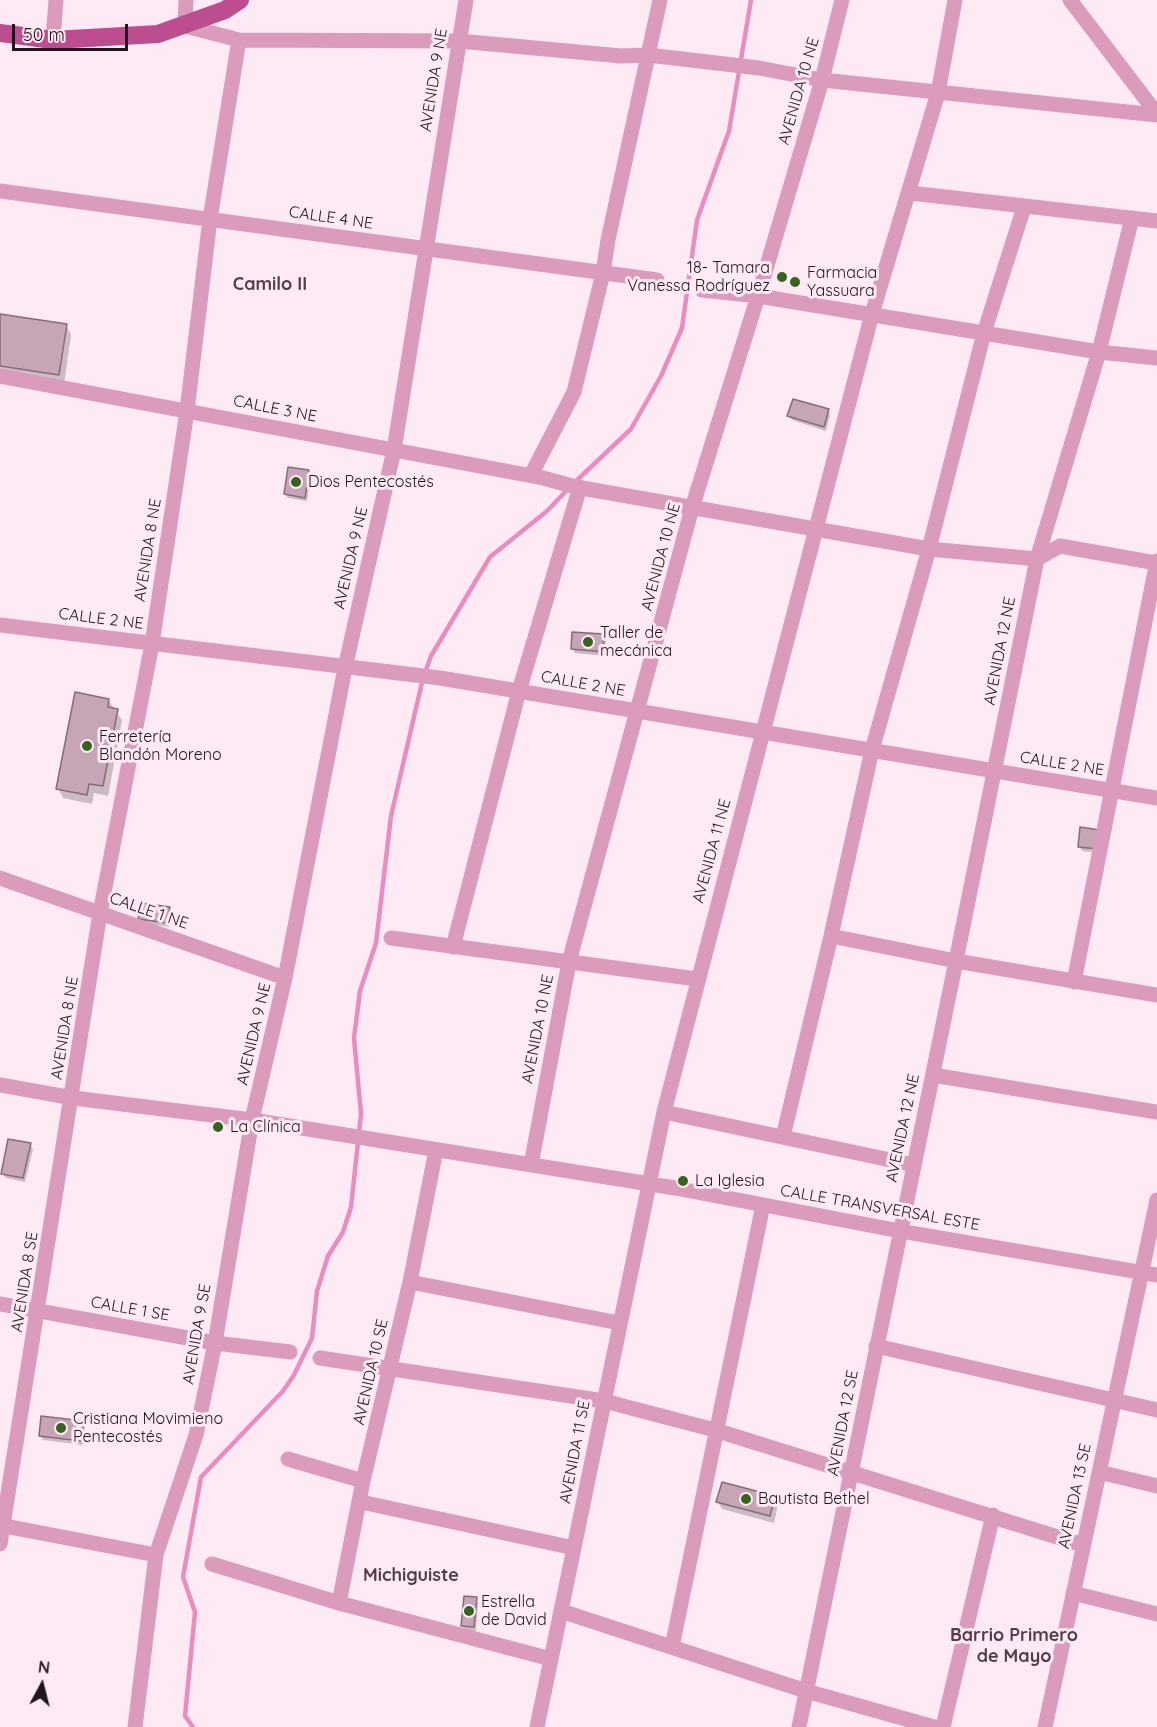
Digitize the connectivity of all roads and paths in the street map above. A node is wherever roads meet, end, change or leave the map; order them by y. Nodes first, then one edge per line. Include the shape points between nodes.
1 (56, 0) edge
2 (186, 0) edge
3 (240, 0) edge
4 (466, 0) edge
5 (660, 0) edge
6 (842, 0) edge
7 (955, 0) edge
8 (1070, 0) edge
9 (185, 26) junction
10 (0, 33) edge
11 (53, 40) junction
12 (239, 40) junction
13 (459, 41) junction
14 (648, 55) junction
15 (822, 80) junction
16 (938, 93) junction
17 (1157, 115) edge
18 (0, 191) edge
19 (910, 193) junction
20 (1024, 207) junction
21 (1132, 218) junction
22 (210, 219) junction
23 (1157, 221) edge
24 (424, 248) junction
25 (603, 273) junction
26 (657, 280) dead end
27 (702, 290) dead end
28 (758, 296) junction
29 (872, 314) junction
30 (984, 333) junction
31 (1099, 352) junction
32 (1157, 358) edge
33 (0, 376) edge
34 (187, 411) junction
35 (394, 450) junction
36 (537, 477) junction
37 (578, 487) junction
38 (692, 508) junction
39 (816, 530) junction
40 (929, 549) junction
41 (1037, 559) junction
42 (1157, 562) edge
43 (0, 624) edge
44 (152, 644) junction
45 (345, 668) junction
46 (519, 692) junction
47 (639, 712) junction
48 (762, 732) junction
49 (872, 750) junction
50 (994, 771) junction
51 (1110, 790) junction
52 (1157, 798) edge
53 (0, 878) edge
54 (100, 913) junction
55 (831, 936) junction
56 (391, 938) dead end
57 (453, 947) junction
58 (569, 962) junction
59 (956, 962) junction
60 (285, 978) junction
61 (697, 980) junction
62 (1074, 982) junction
63 (1157, 995) edge
64 (933, 1075) junction
65 (0, 1085) edge
66 (73, 1098) junction
67 (664, 1112) junction
68 (1157, 1112) edge
69 (252, 1120) junction
70 (783, 1137) junction
71 (435, 1150) junction
72 (531, 1165) junction
73 (914, 1165) junction
74 (648, 1184) junction
75 (1157, 1200) edge
76 (763, 1205) junction
77 (900, 1232) junction
78 (1149, 1274) edge
79 (410, 1282) junction
80 (0, 1304) edge
81 (38, 1311) junction
82 (620, 1323) junction
83 (215, 1343) junction
84 (876, 1346) junction
85 (290, 1352) dead end
86 (320, 1358) dead end
87 (390, 1370) junction
88 (604, 1401) junction
89 (1114, 1402) junction
90 (1157, 1410) edge
91 (715, 1430) junction
92 (288, 1459) dead end
93 (851, 1472) junction
94 (1099, 1472) junction
95 (363, 1481) junction
96 (1157, 1485) edge
97 (361, 1502) junction
98 (993, 1515) junction
99 (1, 1525) edge
100 (0, 1544) edge
101 (1083, 1545) junction
102 (574, 1548) junction
103 (156, 1555) junction
104 (212, 1564) dead end
105 (1073, 1593) junction
106 (339, 1603) junction
107 (561, 1611) junction
108 (1157, 1614) edge
109 (672, 1647) junction
110 (551, 1659) junction
111 (806, 1691) junction
112 (135, 1727) edge
113 (537, 1727) edge
114 (799, 1727) edge
115 (934, 1727) edge
116 (943, 1727) edge
117 (1045, 1727) edge

1 - 11 street
2 - 9 street
3 - 9 main road
4 - 13 street, AVENIDA 9 NE
5 - 14 street
6 - 15 street, AVENIDA 10 NE
7 - 16 street
8 - 17 street
9 - 11 main road via 158,34
9 - 12 street
10 - 11 main road
12 - 13 street
12 - 22 street, AVENIDA 8 NE
13 - 14 street
13 - 24 street, AVENIDA 9 NE
14 - 15 street
14 - 25 street
15 - 16 street
15 - 28 street, AVENIDA 10 NE
16 - 17 street
16 - 19 street
18 - 22 street, CALLE 4 NE
19 - 20 street
19 - 29 street
20 - 21 street
20 - 30 street
21 - 23 street
21 - 31 street, AVENIDA 12 NE
22 - 24 street, CALLE 4 NE
22 - 34 street, AVENIDA 8 NE
24 - 25 street, CALLE 4 NE
24 - 35 street, AVENIDA 9 NE
25 - 26 street, CALLE 4 NE
25 - 36 street via 574,392
27 - 28 street
28 - 29 street
28 - 38 street, AVENIDA 10 NE
29 - 30 street
29 - 39 street
30 - 31 street
30 - 40 street
31 - 32 street
31 - 41 street, AVENIDA 12 NE
33 - 34 street, CALLE 3 NE
34 - 35 street, CALLE 3 NE
34 - 44 street, AVENIDA 8 NE
35 - 36 street, CALLE 3 NE
35 - 45 street, AVENIDA 9 NE
36 - 37 street, CALLE 3 NE
37 - 38 street, CALLE 3 NE
37 - 46 street
38 - 39 street, CALLE 3 NE
38 - 47 street, AVENIDA 10 NE
39 - 40 street, CALLE 3 NE
39 - 48 street, AVENIDA 11 NE
40 - 41 street, CALLE 3 NE
40 - 49 street
41 - 42 street via 1060,546
41 - 50 street, AVENIDA 12 NE
42 - 51 street
43 - 44 street, CALLE 2 NE
44 - 45 street, CALLE 2 NE
44 - 54 street, AVENIDA 8 NE
45 - 46 street, CALLE 2 NE via 440,678
45 - 60 street, AVENIDA 9 NE
46 - 47 street, CALLE 2 NE
46 - 57 street
47 - 48 street, CALLE 2 NE
47 - 58 street, AVENIDA 10 NE
48 - 49 street, CALLE 2 NE
48 - 61 street, AVENIDA 11 NE
49 - 50 street, CALLE 2 NE
49 - 55 street
50 - 51 street, CALLE 2 NE
50 - 59 street, AVENIDA 12 NE
51 - 52 street, CALLE 2 NE
51 - 62 street
53 - 54 street, CALLE 1 NE
54 - 60 street, CALLE 1 NE
54 - 66 street, AVENIDA 8 NE
55 - 59 street
55 - 70 street
56 - 57 street
57 - 58 street
58 - 61 street
58 - 72 street, AVENIDA 10 NE
59 - 62 street
59 - 64 street, AVENIDA 12 NE
60 - 69 street, AVENIDA 9 NE
61 - 67 street, AVENIDA 11 NE
62 - 63 street
64 - 68 street
64 - 73 street, AVENIDA 12 NE
65 - 66 street
66 - 69 street
66 - 81 street, AVENIDA 8 SE
67 - 70 street
67 - 74 street, AVENIDA 11 NE
69 - 71 street, CALLE TRANSVERSAL ESTE
69 - 83 street, AVENIDA 9 SE
70 - 73 street
71 - 72 street, CALLE TRANSVERSAL ESTE
71 - 79 street, AVENIDA 10 SE
72 - 74 street, CALLE TRANSVERSAL ESTE
73 - 77 street, AVENIDA 12 NE
74 - 76 street, CALLE TRANSVERSAL ESTE
74 - 82 street, AVENIDA 11 SE
75 - 78 street, AVENIDA 13 SE
76 - 77 street, CALLE TRANSVERSAL ESTE
76 - 91 street
77 - 78 street, CALLE TRANSVERSAL ESTE
77 - 84 street, AVENIDA 12 SE
78 - 89 street, AVENIDA 13 SE
79 - 82 street
79 - 87 street, AVENIDA 10 SE
80 - 81 street, CALLE 1 SE
81 - 83 street, CALLE 1 SE
81 - 99 street, AVENIDA 8 SE
82 - 88 street, AVENIDA 11 SE
83 - 85 street, CALLE 1 SE
83 - 103 street, AVENIDA 9 SE via 196,1435
84 - 89 street
84 - 93 street, AVENIDA 12 SE
86 - 87 street
87 - 88 street
87 - 95 street, AVENIDA 10 SE
88 - 91 street
88 - 102 street, AVENIDA 11 SE
89 - 90 street
89 - 94 street, AVENIDA 13 SE
91 - 93 street
91 - 109 street
92 - 95 street
93 - 98 street
93 - 111 street, AVENIDA 12 SE
94 - 96 street
94 - 101 street, AVENIDA 13 SE
95 - 97 street, AVENIDA 10 SE
97 - 102 street
97 - 106 street, AVENIDA 10 SE
98 - 101 street
98 - 116 street
99 - 100 street, AVENIDA 8 SE
99 - 103 street
101 - 105 street, AVENIDA 13 SE
102 - 107 street, AVENIDA 11 SE
103 - 112 street, AVENIDA 9 SE
104 - 106 street
105 - 108 street
105 - 117 street, AVENIDA 13 SE
106 - 110 street
107 - 109 street
107 - 110 street, AVENIDA 11 SE
109 - 111 street
110 - 113 street, AVENIDA 11 SE
111 - 114 street, AVENIDA 12 SE
111 - 115 street

